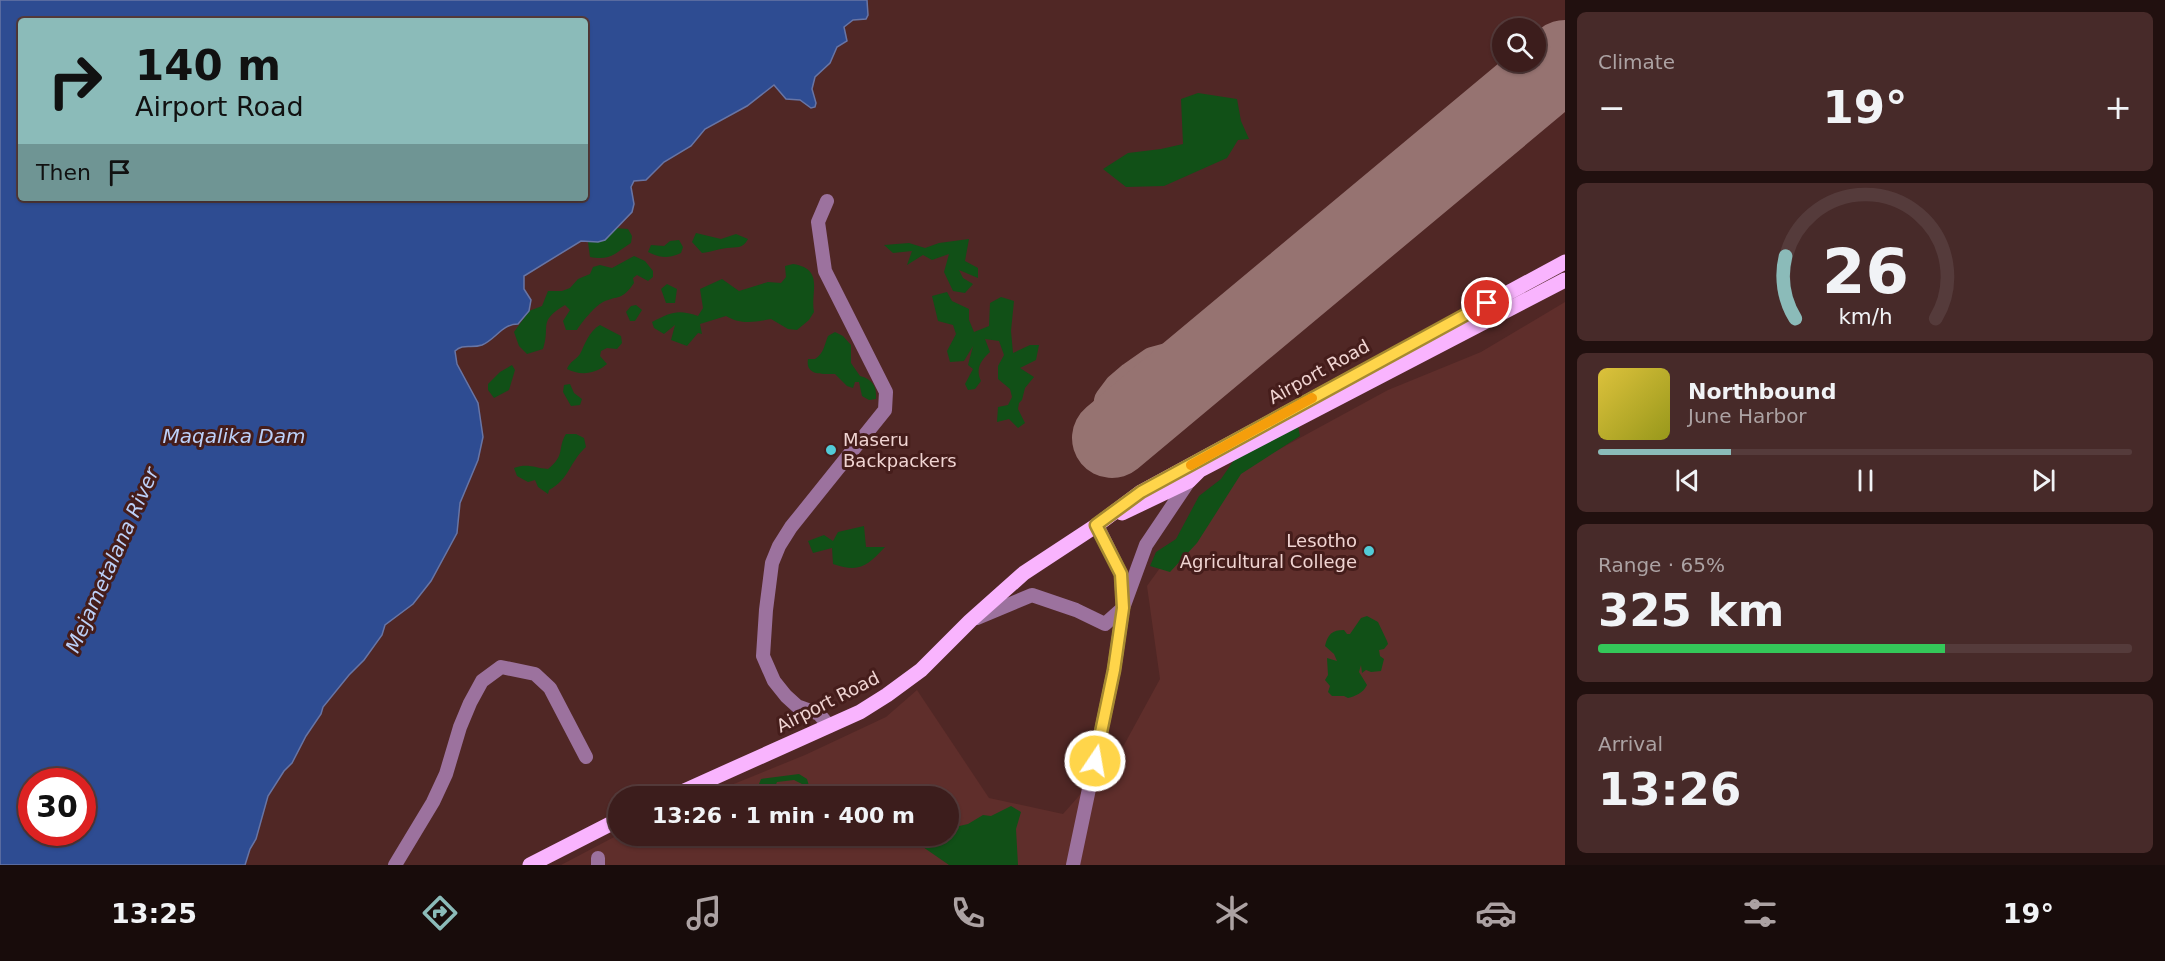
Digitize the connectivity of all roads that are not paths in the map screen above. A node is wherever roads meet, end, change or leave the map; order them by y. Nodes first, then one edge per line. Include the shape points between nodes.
1 (827, 201) dead end
2 (1565, 262) edge
3 (1565, 280) edge
4 (1189, 481) junction
5 (1096, 525) junction
6 (1123, 608) junction
7 (970, 621) junction
8 (829, 726) junction
9 (586, 757) dead end
10 (695, 786) edge
11 (608, 825) edge
12 (396, 865) edge
13 (531, 865) edge
14 (1074, 865) edge

1 - 8 street via 818,222 825,271 886,392 885,410 779,546 772,563 763,656 786,696 797,706 819,714
2 - 5 main road, Airport Road via 1141,492
3 - 4 main road, Airport Road via 1200,470
4 - 5 main road, Airport Road
4 - 6 street via 1146,545
5 - 6 street via 1121,574
5 - 7 main road, Airport Road via 1024,573
6 - 7 street via 1105,624 1076,609 1032,595
6 - 14 street
7 - 8 main road, Airport Road via 921,670 860,712
8 - 10 main road, Airport Road
9 - 12 street via 550,688 535,674 501,667 482,681 470,703 446,774
11 - 13 main road

